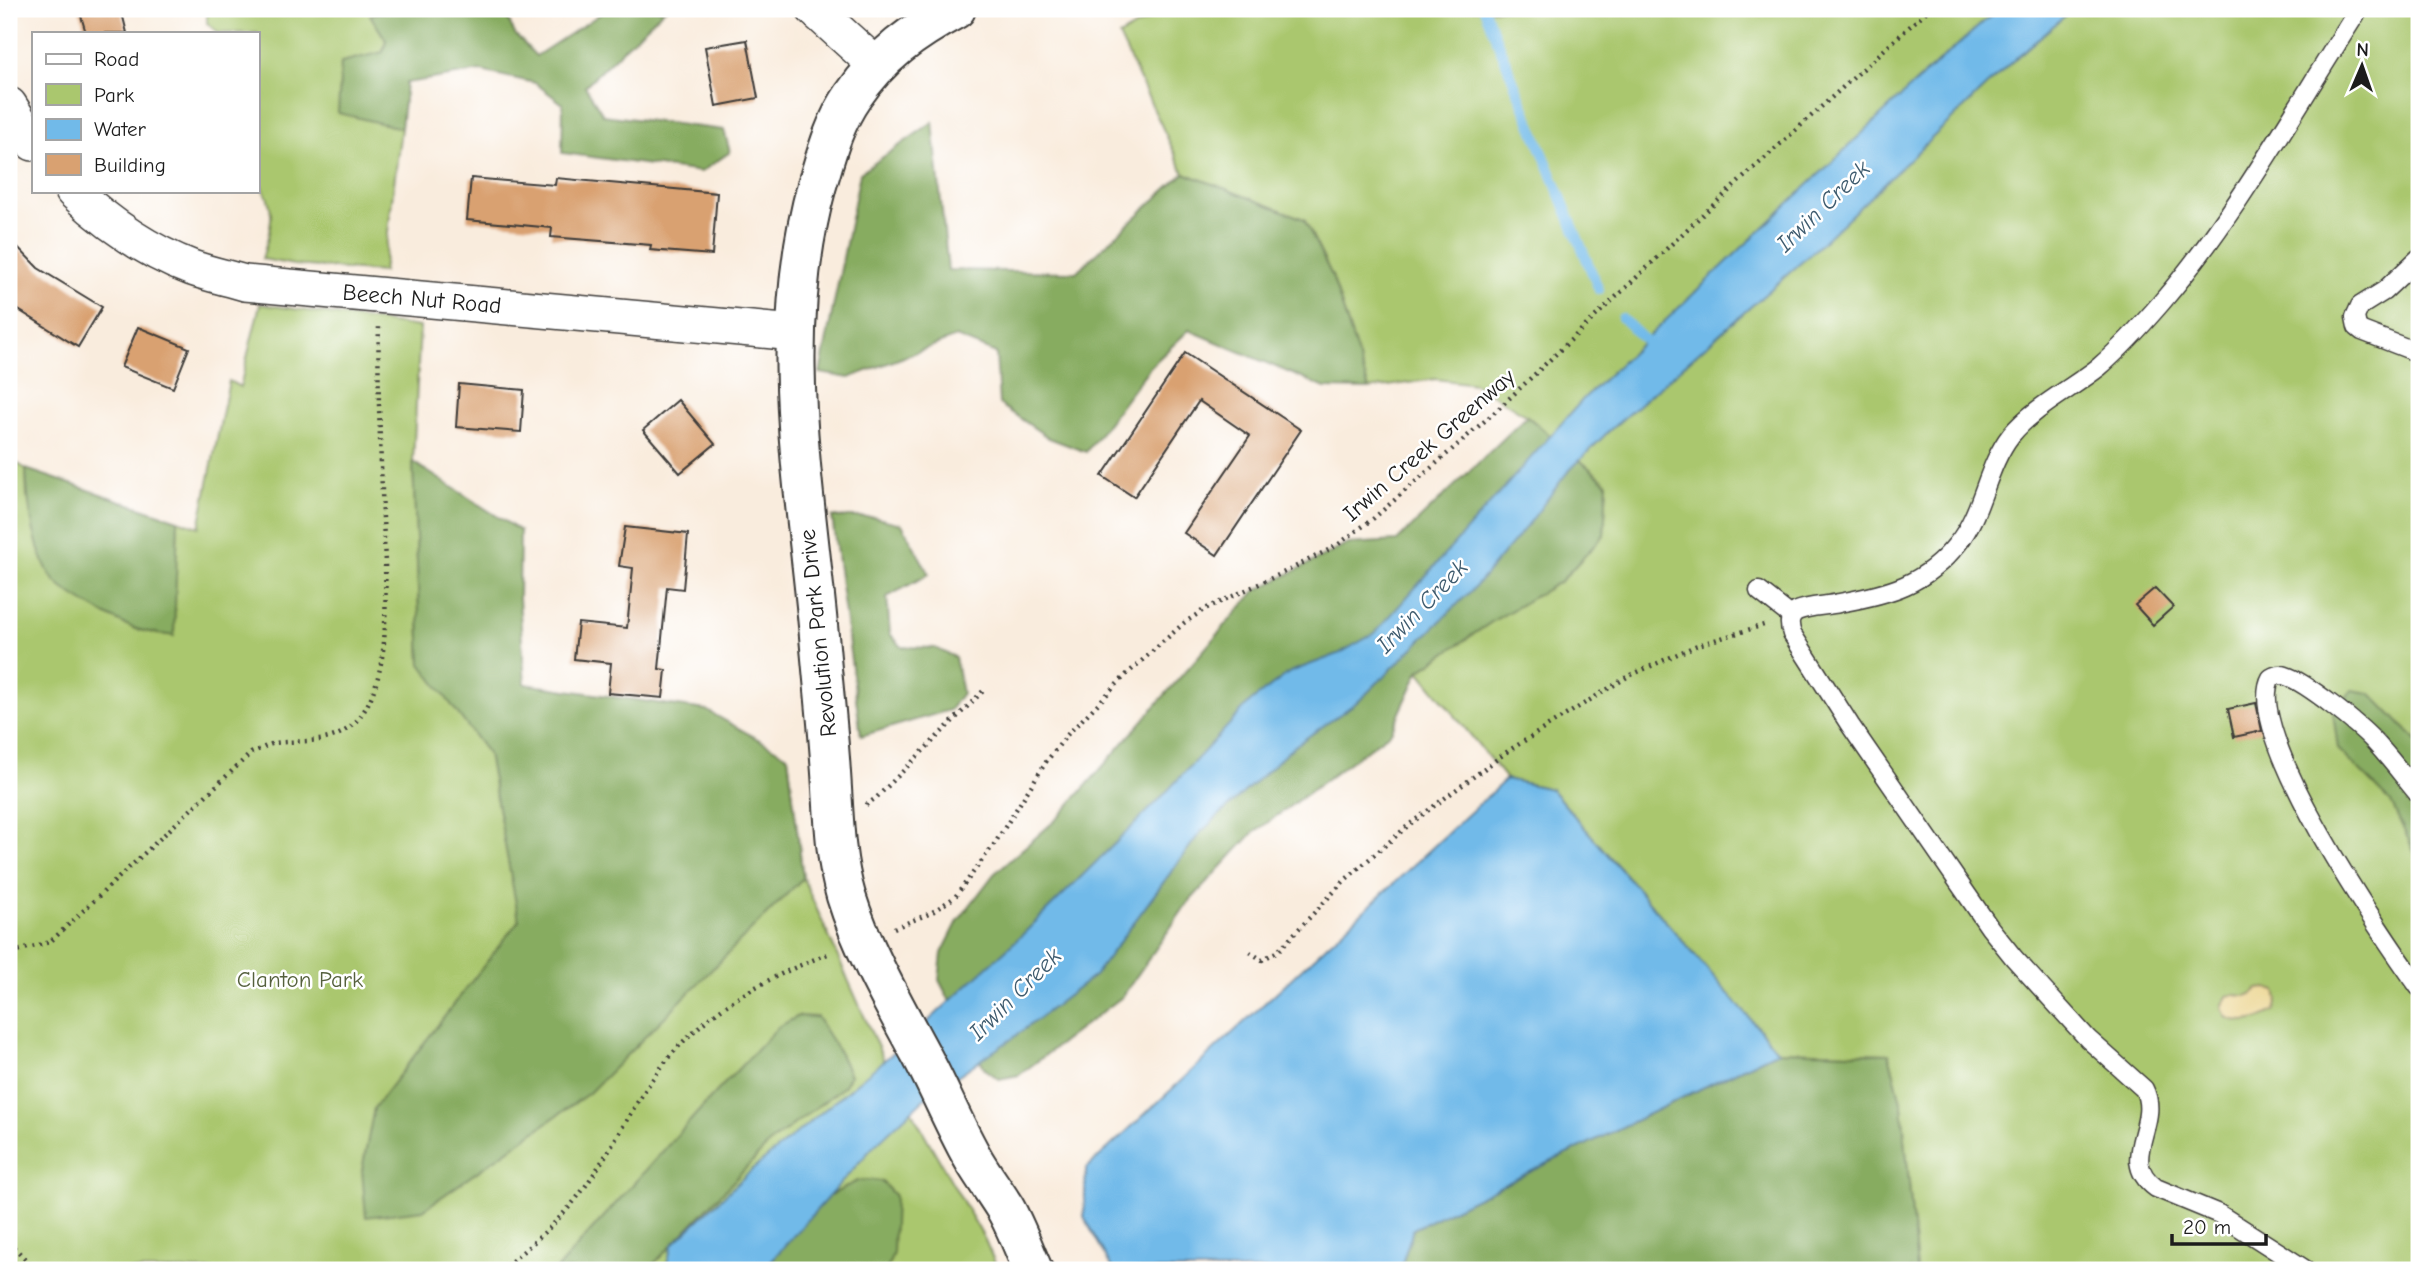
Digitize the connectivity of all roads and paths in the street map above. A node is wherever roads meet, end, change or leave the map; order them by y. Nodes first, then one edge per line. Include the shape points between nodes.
1 (814, 9) edge
2 (956, 9) edge
3 (1929, 9) edge
4 (2359, 9) edge
5 (877, 66) junction
6 (9, 104) edge
7 (32, 141) edge
8 (75, 192) edge
9 (2419, 258) edge
10 (379, 315) dead end
11 (795, 333) junction
12 (2419, 354) edge
13 (1759, 592) dead end
14 (1791, 616) junction
15 (983, 691) dead end
16 (2419, 795) edge
17 (863, 807) dead end
18 (890, 929) dead end
19 (837, 950) dead end
20 (1250, 952) dead end
21 (9, 960) edge
22 (2419, 987) edge
23 (9, 1242) edge
24 (36, 1270) edge
25 (501, 1270) edge
26 (1033, 1270) edge
27 (2306, 1270) edge

1 - 5 street
2 - 5 street, Revolution Park Drive via 919,29
3 - 18 path, Irwin Creek Greenway via 1383,511 1336,545 1184,622 1067,736 955,897
4 - 14 lane via 2228,215 2161,303 2099,366 2019,425 2002,451 1964,536 1940,564 1900,589 1799,610
5 - 11 street, Revolution Park Drive via 852,97 827,149 808,223
6 - 7 street
8 - 11 street, Beech Nut Road via 143,246 193,268 245,283
9 - 12 lane via 2384,291 2360,306 2355,317 2361,331
10 - 21 path via 384,612 377,678 368,704 344,732 327,739 273,744 251,753 50,942 18,951
11 - 26 street, Revolution Park Drive via 798,446 835,845 846,896 897,1010 974,1160 1007,1211
13 - 14 lane
14 - 20 path via 1695,646 1627,677 1508,751 1410,824 1345,880 1268,958 1262,960
14 - 27 lane via 1792,634 1990,929 2088,1040 2144,1089 2149,1112 2139,1158 2147,1182 2219,1214
15 - 17 path
16 - 22 lane via 2356,725 2290,677 2271,678 2267,702 2282,758 2344,877
19 - 25 path via 764,982 688,1037 653,1076 579,1195
23 - 24 path

